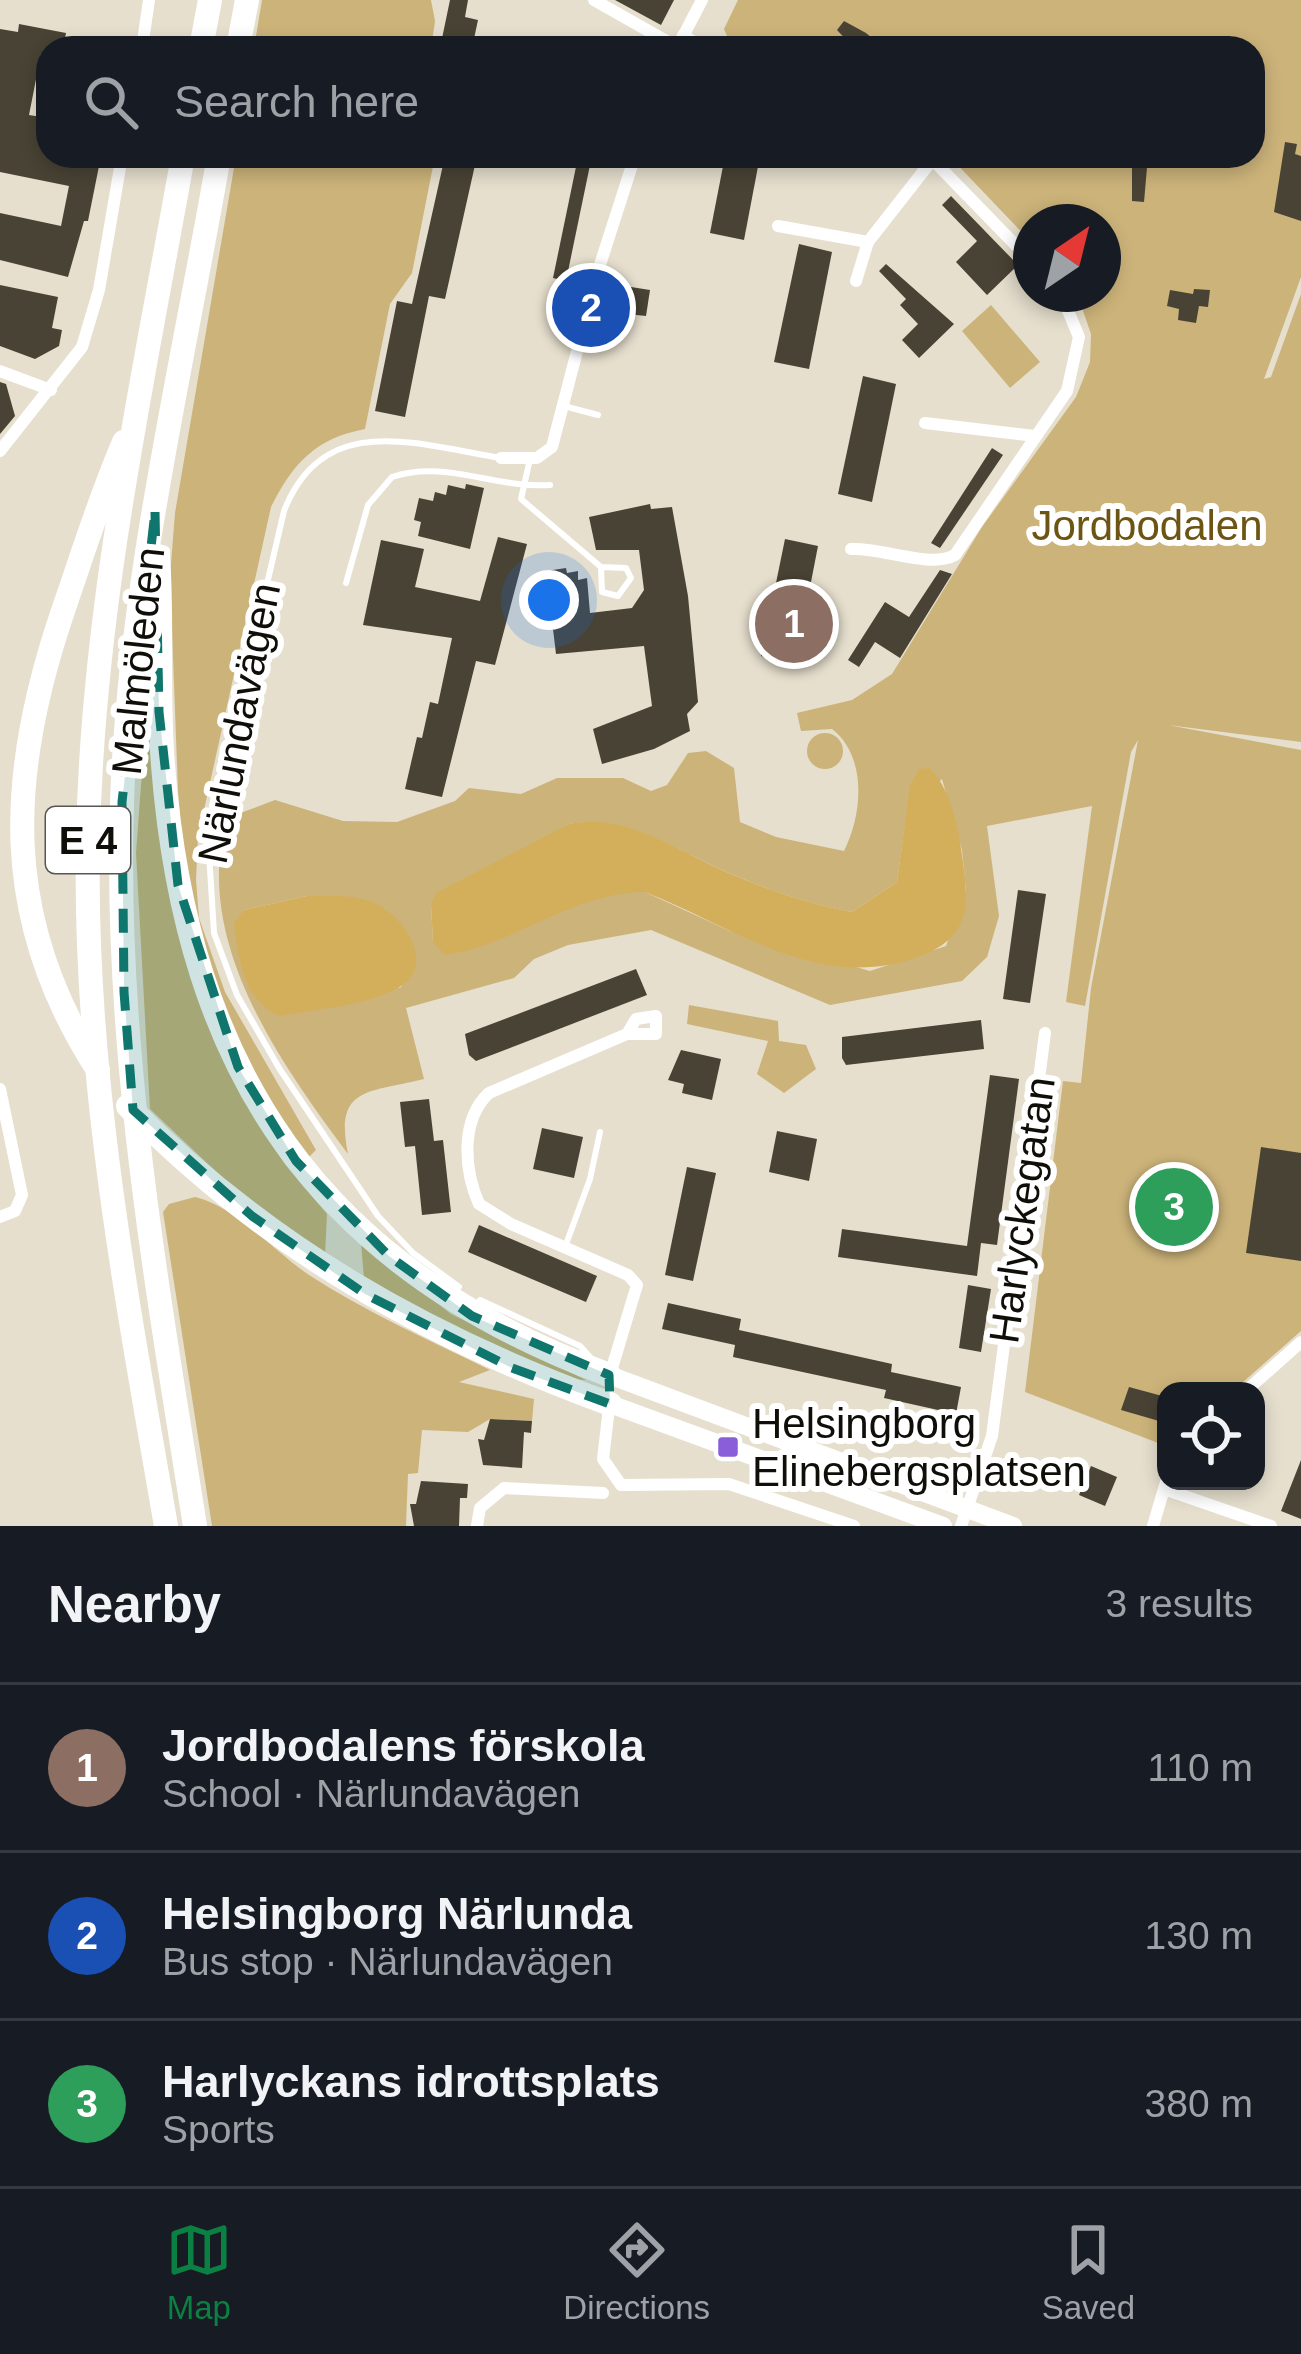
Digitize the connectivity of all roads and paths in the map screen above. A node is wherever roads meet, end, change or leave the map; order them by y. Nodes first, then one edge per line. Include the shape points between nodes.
1 (148, 0) edge
2 (210, 0) edge
3 (247, 0) edge
4 (594, 0) edge
5 (702, 0) edge
6 (144, 36) edge
7 (203, 36) edge
8 (240, 36) edge
9 (665, 36) edge
10 (683, 36) edge
11 (120, 168) edge
12 (180, 168) edge
13 (218, 168) edge
14 (631, 168) edge
15 (924, 168) edge
16 (941, 168) edge
17 (778, 226) dead end
18 (868, 242) junction
19 (1013, 242) edge
20 (856, 281) dead end
21 (1071, 312) edge
22 (0, 371) edge
23 (51, 390) junction
24 (139, 406) junction
25 (564, 406) junction
26 (598, 415) dead end
27 (925, 423) dead end
28 (1035, 436) junction
29 (0, 451) edge
30 (501, 458) joint
31 (530, 460) junction
32 (550, 485) dead end
33 (524, 487) junction
34 (155, 512) junction
35 (850, 549) dead end
36 (602, 567) junction
37 (346, 583) dead end
38 (627, 1034) dead end
39 (1045, 1034) dead end
40 (0, 1089) edge
41 (600, 1132) dead end
42 (0, 1217) edge
43 (565, 1247) junction
44 (1301, 1342) edge
45 (609, 1375) junction
46 (1256, 1382) edge
47 (610, 1404) junction
48 (1164, 1490) edge
49 (1178, 1490) edge
50 (603, 1493) dead end
51 (964, 1517) edge
52 (166, 1526) edge
53 (195, 1526) edge
54 (477, 1526) edge
55 (854, 1526) edge
56 (943, 1526) edge
57 (1013, 1526) edge
58 (1153, 1526) edge
59 (1271, 1526) edge

1 - 6 street
2 - 7 highway
3 - 8 highway
4 - 9 street
5 - 10 street
11 - 23 street via 93,318 74,363
12 - 24 highway, Malmöleden / E 4
13 - 34 highway, Malmöleden / E 4
14 - 25 street
15 - 18 street
16 - 19 street
17 - 18 street
18 - 20 street
21 - 28 street via 1076,365
22 - 23 street
23 - 29 street
24 - 47 highway via 50,648 14,799 15,892 49,998 106,1081 206,1178 333,1273 491,1359
24 - 52 highway, Malmöleden / E 4 via 99,674 88,839 93,1006 115,1214
25 - 26 lane
25 - 31 street via 549,452
27 - 28 street
28 - 35 street via 951,559
30 - 31 street, Närlundavägen
30 - 45 lane, Närlundavägen via 375,440 328,454 298,483 278,534 208,836 209,906 237,995 377,1216 435,1271 580,1346
31 - 33 lane
32 - 33 lane
33 - 36 lane via 521,499
33 - 37 lane via 440,470 392,477 368,505
34 - 45 highway via 163,769 184,920 248,1085 274,1130 362,1231 472,1316
34 - 53 highway, Malmöleden / E 4 via 132,679 121,922 145,1214
36 - 36 lane via 626,568 627,590 602,592
38 - 43 street via 489,1093 467,1137 479,1204
39 - 51 street, Harlyckegatan via 992,1436
40 - 42 street via 22,1195
41 - 43 lane
43 - 45 street via 638,1285
44 - 46 street
45 - 47 street
45 - 51 street
47 - 55 street via 603,1459 621,1485 729,1484
47 - 56 street
48 - 58 street
49 - 59 street
50 - 54 street via 504,1489 479,1508
51 - 57 street

